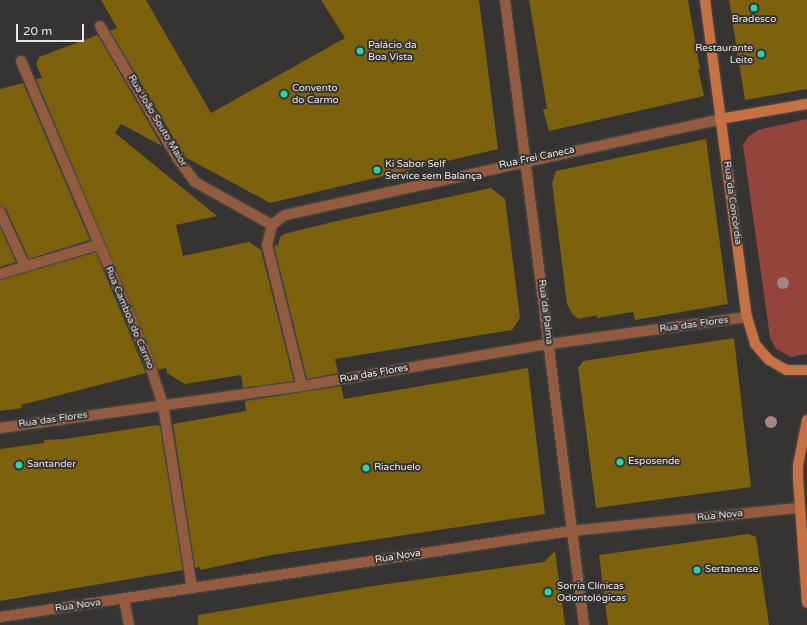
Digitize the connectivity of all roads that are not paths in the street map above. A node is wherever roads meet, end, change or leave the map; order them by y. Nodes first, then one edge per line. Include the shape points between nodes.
1 (505, 0) edge
2 (705, 0) edge
3 (100, 26) dead end
4 (21, 61) dead end
5 (807, 104) edge
6 (720, 119) junction
7 (525, 160) junction
8 (0, 212) edge
9 (272, 225) junction
10 (98, 245) junction
11 (25, 266) junction
12 (0, 274) edge
13 (747, 318) junction
14 (549, 344) junction
15 (807, 370) edge
16 (302, 386) junction
17 (163, 405) junction
18 (807, 420) edge
19 (0, 428) edge
20 (803, 508) edge
21 (571, 531) junction
22 (192, 588) junction
23 (124, 599) junction
24 (807, 603) edge
25 (0, 617) edge
26 (129, 625) edge
27 (584, 625) edge

1 - 7 street, Rua da Palma
2 - 6 street, Rua da Concórdia
3 - 9 street, Rua João Souto Maior via 177,158 195,182
4 - 10 street, Rua Camboa do Carmo via 81,199
5 - 6 street, Rua Frei Caneca
6 - 7 street, Rua Frei Caneca
6 - 13 street, Rua da Concórdia
7 - 9 street, Rua Frei Caneca via 285,215
7 - 14 street, Rua da Palma
8 - 11 street
9 - 16 street via 267,245
10 - 11 street
10 - 17 street, Rua Camboa do Carmo via 148,359
11 - 12 street
13 - 14 street, Rua das Flores
13 - 15 street, Rua da Concórdia via 755,344 769,360 786,370
14 - 16 street, Rua das Flores
14 - 21 street, Rua da Palma
16 - 17 street, Rua das Flores
17 - 19 street, Rua das Flores
17 - 22 street, Rua Camboa do Carmo
18 - 20 street via 798,465
20 - 21 street, Rua Nova
20 - 24 street
21 - 22 street, Rua Nova
21 - 27 street, Rua da Palma
22 - 23 street, Rua Nova
23 - 25 street, Rua Nova
23 - 26 street

